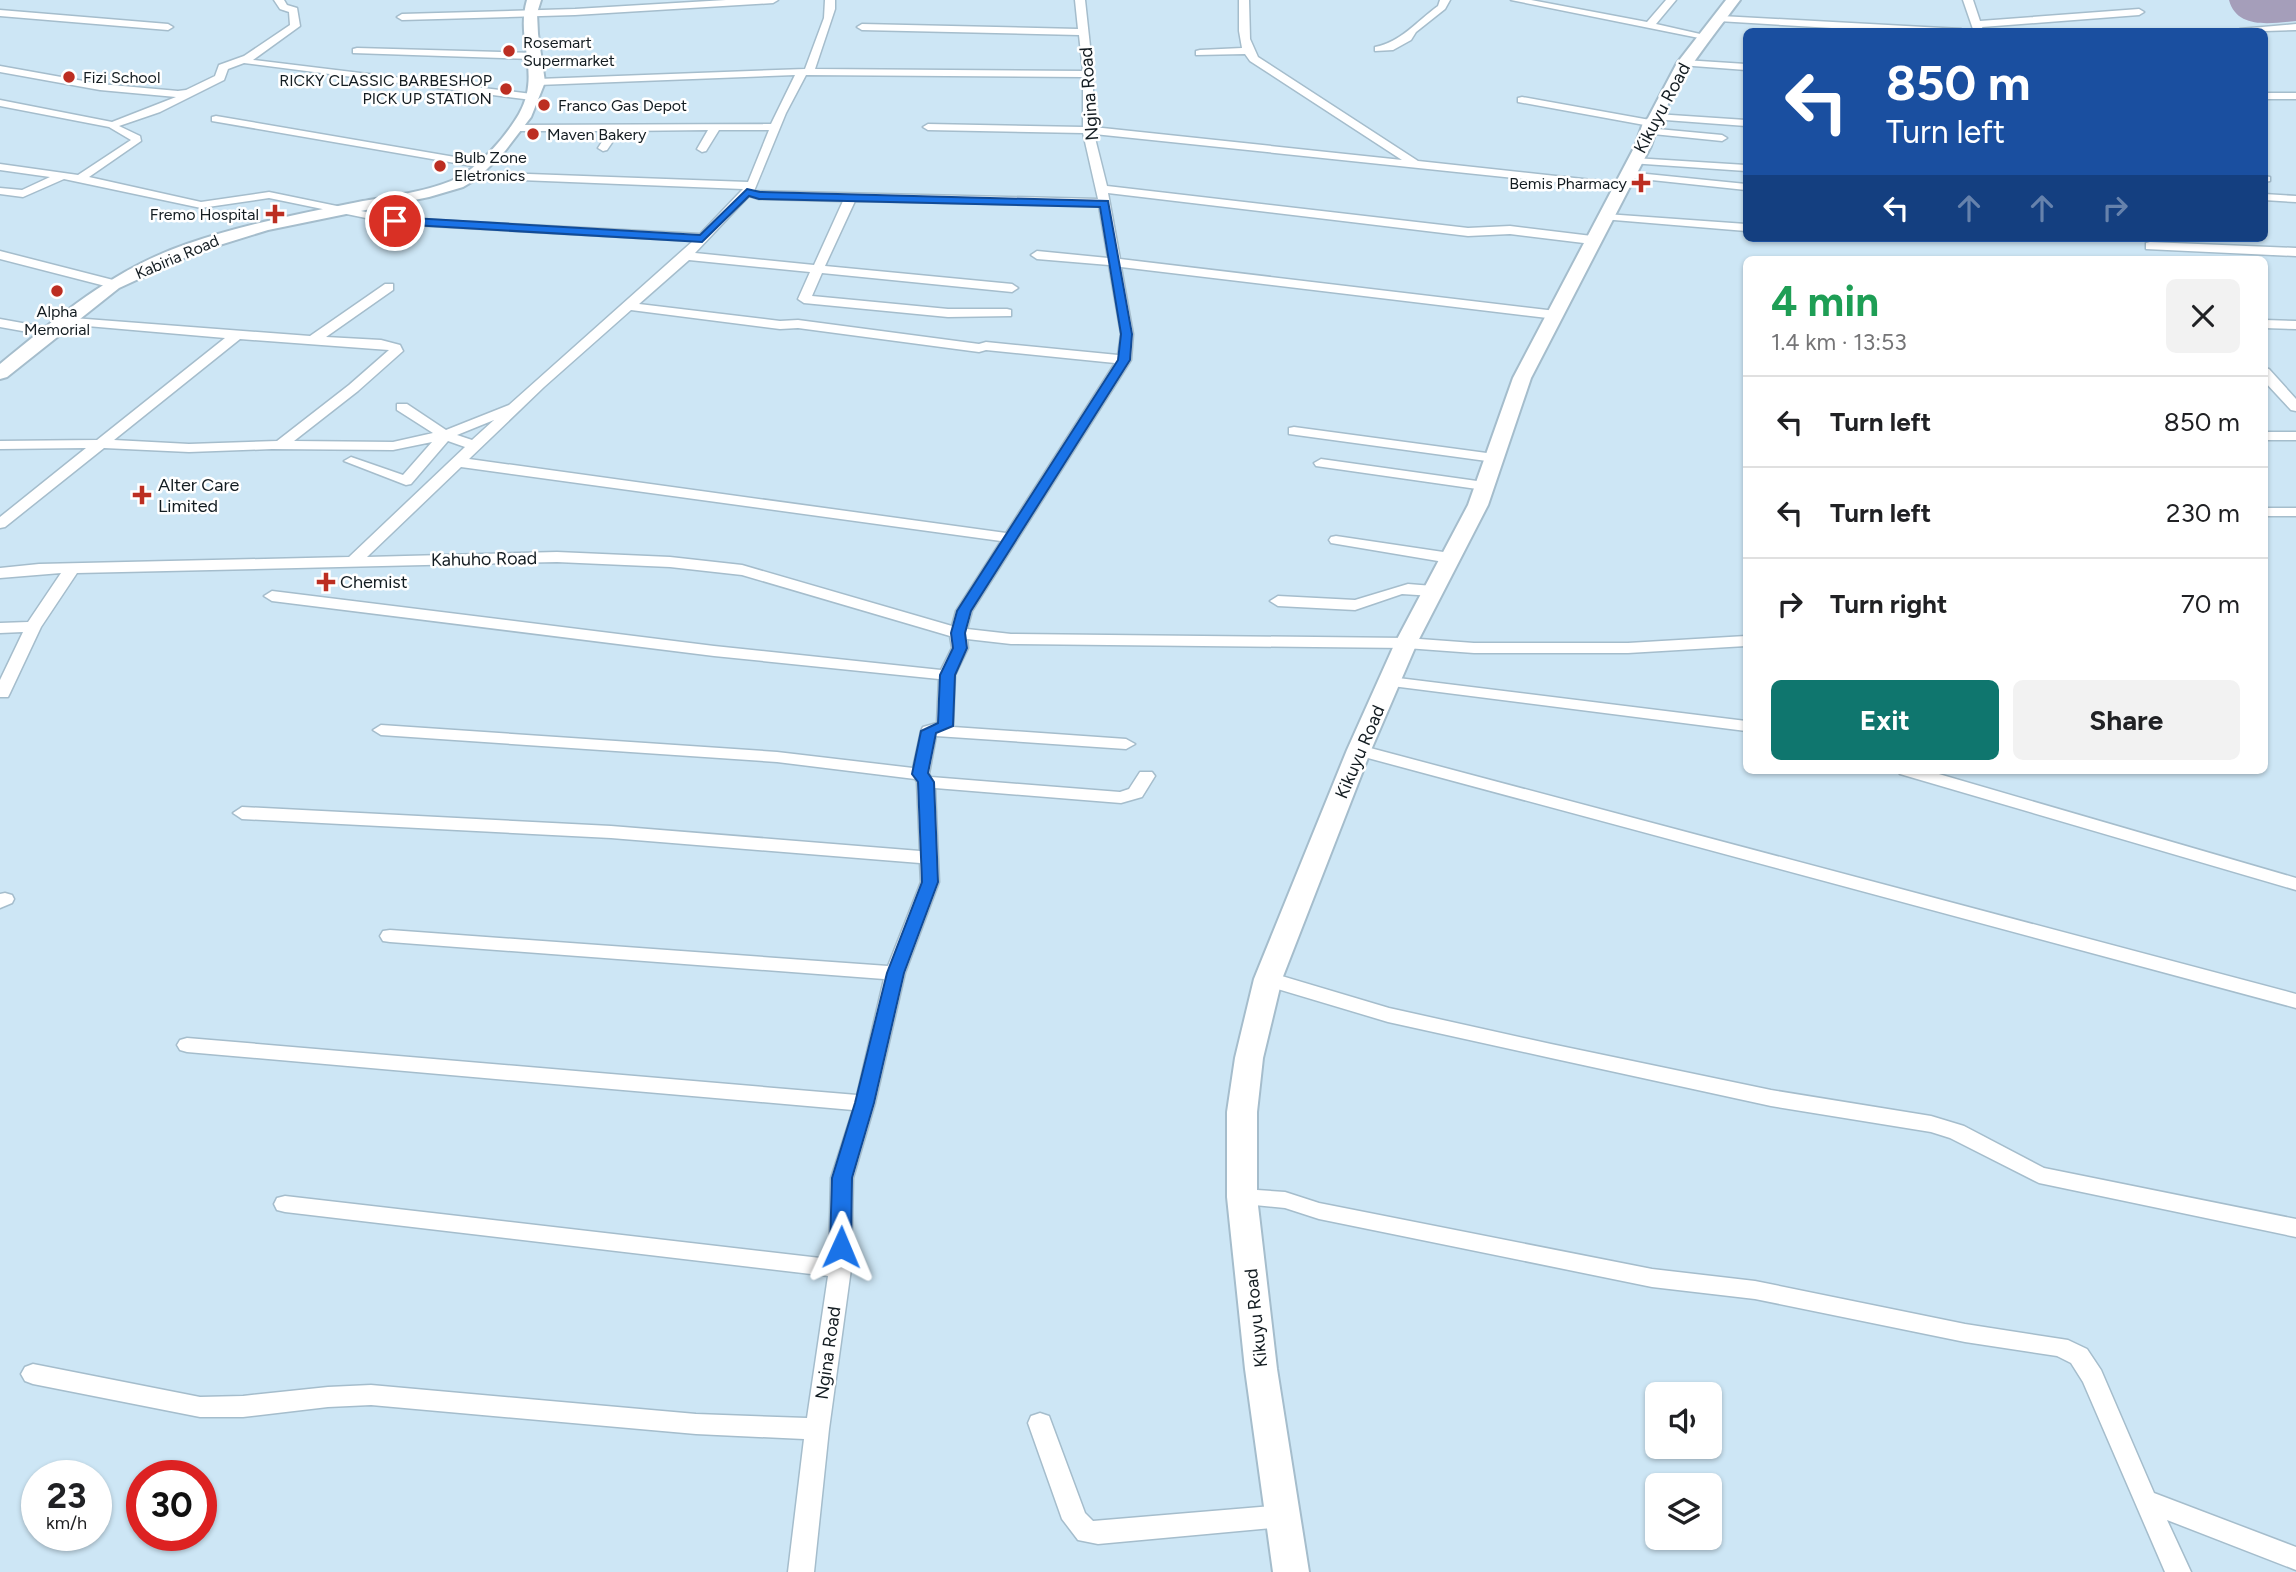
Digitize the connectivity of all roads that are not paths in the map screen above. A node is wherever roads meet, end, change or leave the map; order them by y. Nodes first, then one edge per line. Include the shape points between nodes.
1 (279, 0) edge
2 (773, 0) edge
3 (830, 0) edge
4 (1080, 0) edge
5 (1244, 0) edge
6 (1445, 0) edge
7 (1516, 0) edge
8 (1579, 0) edge
9 (1671, 0) edge
10 (1968, 0) edge
11 (532, 6) edge
12 (1569, 10) junction
13 (2139, 12) dead end
14 (0, 13) edge
15 (402, 17) dead end
16 (1719, 18) edge
17 (1649, 26) junction
18 (168, 27) dead end
19 (862, 27) dead end
20 (2296, 27) edge
21 (1892, 28) edge
22 (1978, 28) edge
23 (2268, 30) edge
24 (1084, 32) junction
25 (1378, 49) dead end
26 (356, 51) dead end
27 (1247, 51) junction
28 (1200, 53) dead end
29 (534, 56) junction
30 (248, 58) junction
31 (1684, 63) junction
32 (1743, 66) edge
33 (0, 69) edge
34 (806, 72) junction
35 (1088, 74) junction
36 (535, 89) junction
37 (188, 93) junction
38 (2268, 96) edge
39 (2296, 96) edge
40 (1522, 100) dead end
41 (0, 103) edge
42 (216, 119) dead end
43 (1743, 123) edge
44 (1651, 124) junction
45 (113, 125) junction
46 (716, 126) junction
47 (617, 127) junction
48 (777, 127) junction
49 (928, 127) dead end
50 (515, 128) junction
51 (1088, 130) junction
52 (1722, 138) dead end
53 (603, 148) dead end
54 (702, 149) dead end
55 (1416, 164) junction
56 (0, 167) edge
57 (1743, 168) edge
58 (478, 170) junction
59 (1627, 174) junction
60 (62, 176) junction
61 (84, 179) junction
62 (1743, 187) edge
63 (750, 189) junction
64 (0, 191) edge
65 (1103, 196) junction
66 (850, 197) junction
67 (2268, 197) edge
68 (2296, 199) edge
69 (347, 210) junction
70 (1605, 217) junction
71 (1743, 228) edge
72 (702, 238) junction
73 (1592, 240) junction
74 (2147, 242) edge
75 (2296, 252) edge
76 (1037, 255) dead end
77 (0, 256) edge
78 (686, 256) junction
79 (2159, 256) edge
80 (1114, 262) junction
81 (818, 269) junction
82 (113, 285) junction
83 (389, 288) dead end
84 (1012, 288) dead end
85 (628, 306) junction
86 (1007, 313) dead end
87 (1556, 315) junction
88 (64, 320) junction
89 (0, 323) edge
90 (2268, 324) edge
91 (2296, 325) edge
92 (50, 332) junction
93 (236, 336) junction
94 (314, 339) junction
95 (1124, 360) junction
96 (0, 373) edge
97 (2270, 386) edge
98 (518, 404) junction
99 (402, 407) dead end
100 (2296, 407) edge
101 (1294, 431) dead end
102 (445, 435) junction
103 (2268, 436) edge
104 (2296, 436) edge
105 (103, 444) junction
106 (280, 444) junction
107 (0, 445) edge
108 (475, 446) junction
109 (403, 449) junction
110 (426, 457) junction
111 (1494, 458) junction
112 (460, 461) junction
113 (1321, 463) dead end
114 (1484, 486) junction
115 (2268, 512) edge
116 (2296, 512) edge
117 (0, 524) edge
118 (1008, 538) junction
119 (1336, 540) dead end
120 (1450, 558) junction
121 (353, 562) junction
122 (72, 568) junction
123 (0, 573) edge
124 (1433, 590) junction
125 (272, 596) dead end
126 (1278, 601) dead end
127 (33, 627) junction
128 (0, 628) edge
129 (958, 633) junction
130 (1743, 641) edge
131 (1406, 643) junction
132 (947, 675) junction
133 (1390, 681) junction
134 (2, 693) dead end
135 (1743, 726) edge
136 (381, 730) dead end
137 (929, 731) junction
138 (1126, 744) dead end
139 (1359, 750) junction
140 (1920, 774) edge
141 (1146, 776) dead end
142 (923, 778) junction
143 (242, 813) dead end
144 (931, 857) junction
145 (2296, 884) edge
146 (390, 936) dead end
147 (895, 973) junction
148 (1268, 979) junction
149 (2296, 1001) edge
150 (187, 1045) dead end
151 (865, 1103) junction
152 (1242, 1197) junction
153 (285, 1204) dead end
154 (2296, 1228) edge
155 (840, 1269) junction
156 (33, 1374) dead end
157 (1041, 1423) dead end
158 (817, 1429) junction
159 (2145, 1501) junction
160 (1283, 1516) junction
161 (2296, 1559) edge
162 (801, 1572) edge
163 (1291, 1572) edge
164 (2178, 1572) edge

1 - 30 street via 294,10 295,26
2 - 11 street
3 - 34 street via 828,19
4 - 24 street, Ngina Road
5 - 27 street
6 - 25 street via 1405,41
7 - 12 street
8 - 12 street
9 - 17 street
10 - 22 street
11 - 15 street
11 - 29 main road
12 - 17 street
13 - 22 street
14 - 18 street
16 - 17 street
16 - 21 street
16 - 31 main road, Kikuyu Road
19 - 24 street
20 - 23 street
24 - 35 street, Ngina Road
26 - 29 street
27 - 28 street
27 - 55 street
29 - 36 main road
30 - 36 street via 249,62 299,69
30 - 37 street via 223,67 220,78
31 - 32 street
31 - 44 main road, Kikuyu Road
33 - 37 street via 100,87
34 - 35 street
34 - 36 street
34 - 48 street via 780,113
35 - 51 street, Ngina Road
36 - 50 main road, Kabiria Road
37 - 45 street
38 - 39 street
40 - 44 street
41 - 45 street
42 - 58 street
43 - 44 street
44 - 52 street
44 - 59 main road, Kikuyu Road
45 - 61 street via 135,141 83,174
46 - 47 street
46 - 48 street
46 - 54 street
47 - 50 street
47 - 53 street
48 - 63 street
49 - 51 street
50 - 58 main road, Kabiria Road
51 - 55 street
51 - 65 street, Ngina Road
55 - 59 street
56 - 60 street
57 - 59 street
58 - 63 street
58 - 69 main road, Kabiria Road via 457,184
59 - 62 street
59 - 70 main road, Kikuyu Road
60 - 61 street
60 - 64 street via 23,194
61 - 69 street via 201,205 269,195
63 - 66 street via 759,195
63 - 72 street
65 - 66 street
65 - 73 street
65 - 80 street, Ngina Road
66 - 81 street
67 - 68 street
69 - 72 street via 395,221
69 - 82 main road, Kabiria Road via 230,235
70 - 71 street
70 - 73 main road, Kikuyu Road
72 - 78 street
73 - 87 main road, Kikuyu Road
74 - 75 street
74 - 79 street
76 - 80 street
77 - 82 street
78 - 81 street
78 - 85 street
80 - 87 street
80 - 95 street, Ngina Road via 1126,334
81 - 84 street
81 - 86 street via 804,299 948,313
82 - 88 main road, Kabiria Road
83 - 94 street
85 - 95 street via 979,348
85 - 98 street
87 - 111 main road, Kikuyu Road via 1522,378
88 - 92 main road, Kabiria Road
88 - 93 street
89 - 92 street
90 - 91 street
92 - 96 main road, Kabiria Road
93 - 94 street
93 - 105 street
94 - 106 street via 381,344 396,351
95 - 118 street, Ngina Road
97 - 100 street
98 - 102 street
98 - 108 street
99 - 102 street
101 - 111 street
102 - 108 street
102 - 109 street
102 - 110 street
103 - 104 street
105 - 106 street
105 - 107 street
105 - 117 street
106 - 109 street
108 - 112 street
109 - 110 street
109 - 110 street via 354,457 406,481
110 - 112 street
111 - 114 main road, Kikuyu Road
112 - 118 street
112 - 121 street
113 - 114 street
114 - 120 main road, Kikuyu Road
115 - 116 street
118 - 129 street, Ngina Road via 964,611
119 - 120 street
120 - 124 main road, Kikuyu Road
121 - 122 street, Kahuho Road
121 - 129 street, Kahuho Road via 557,557 742,570
122 - 123 street, Kahuho Road
122 - 127 street
124 - 126 street via 1399,588 1353,605
124 - 131 main road, Kikuyu Road
125 - 132 street
127 - 128 street
127 - 134 street
129 - 131 street, Kahuho Road via 1041,640
129 - 132 street, Ngina Road via 960,648
130 - 131 street, Kahuho Road via 1614,648
131 - 133 main road, Kikuyu Road
132 - 137 street, Ngina Road via 945,726
133 - 135 street
133 - 139 main road, Kikuyu Road
136 - 142 street via 777,757
137 - 138 street
137 - 142 street, Ngina Road
139 - 148 main road, Kikuyu Road
139 - 149 street
140 - 145 street
141 - 142 street via 1136,793 1121,798
142 - 144 street, Ngina Road
143 - 144 street via 611,832
144 - 147 street, Ngina Road via 930,882
146 - 147 street
147 - 151 street, Ngina Road
148 - 152 main road, Kikuyu Road via 1244,1099
148 - 154 street via 1388,1015 1524,1045 1771,1098 1931,1125 1958,1132 2039,1175
150 - 151 street
151 - 155 street, Ngina Road via 842,1178
152 - 159 street via 1284,1200 1652,1278 1755,1290 2060,1348 2079,1356 2093,1377
152 - 160 main road, Kikuyu Road
153 - 155 street
155 - 158 street, Ngina Road
156 - 158 street via 212,1408 344,1394 696,1424
157 - 160 street via 1075,1519 1087,1532
158 - 162 street, Ngina Road
159 - 161 street
159 - 164 street
160 - 163 main road, Kikuyu Road

